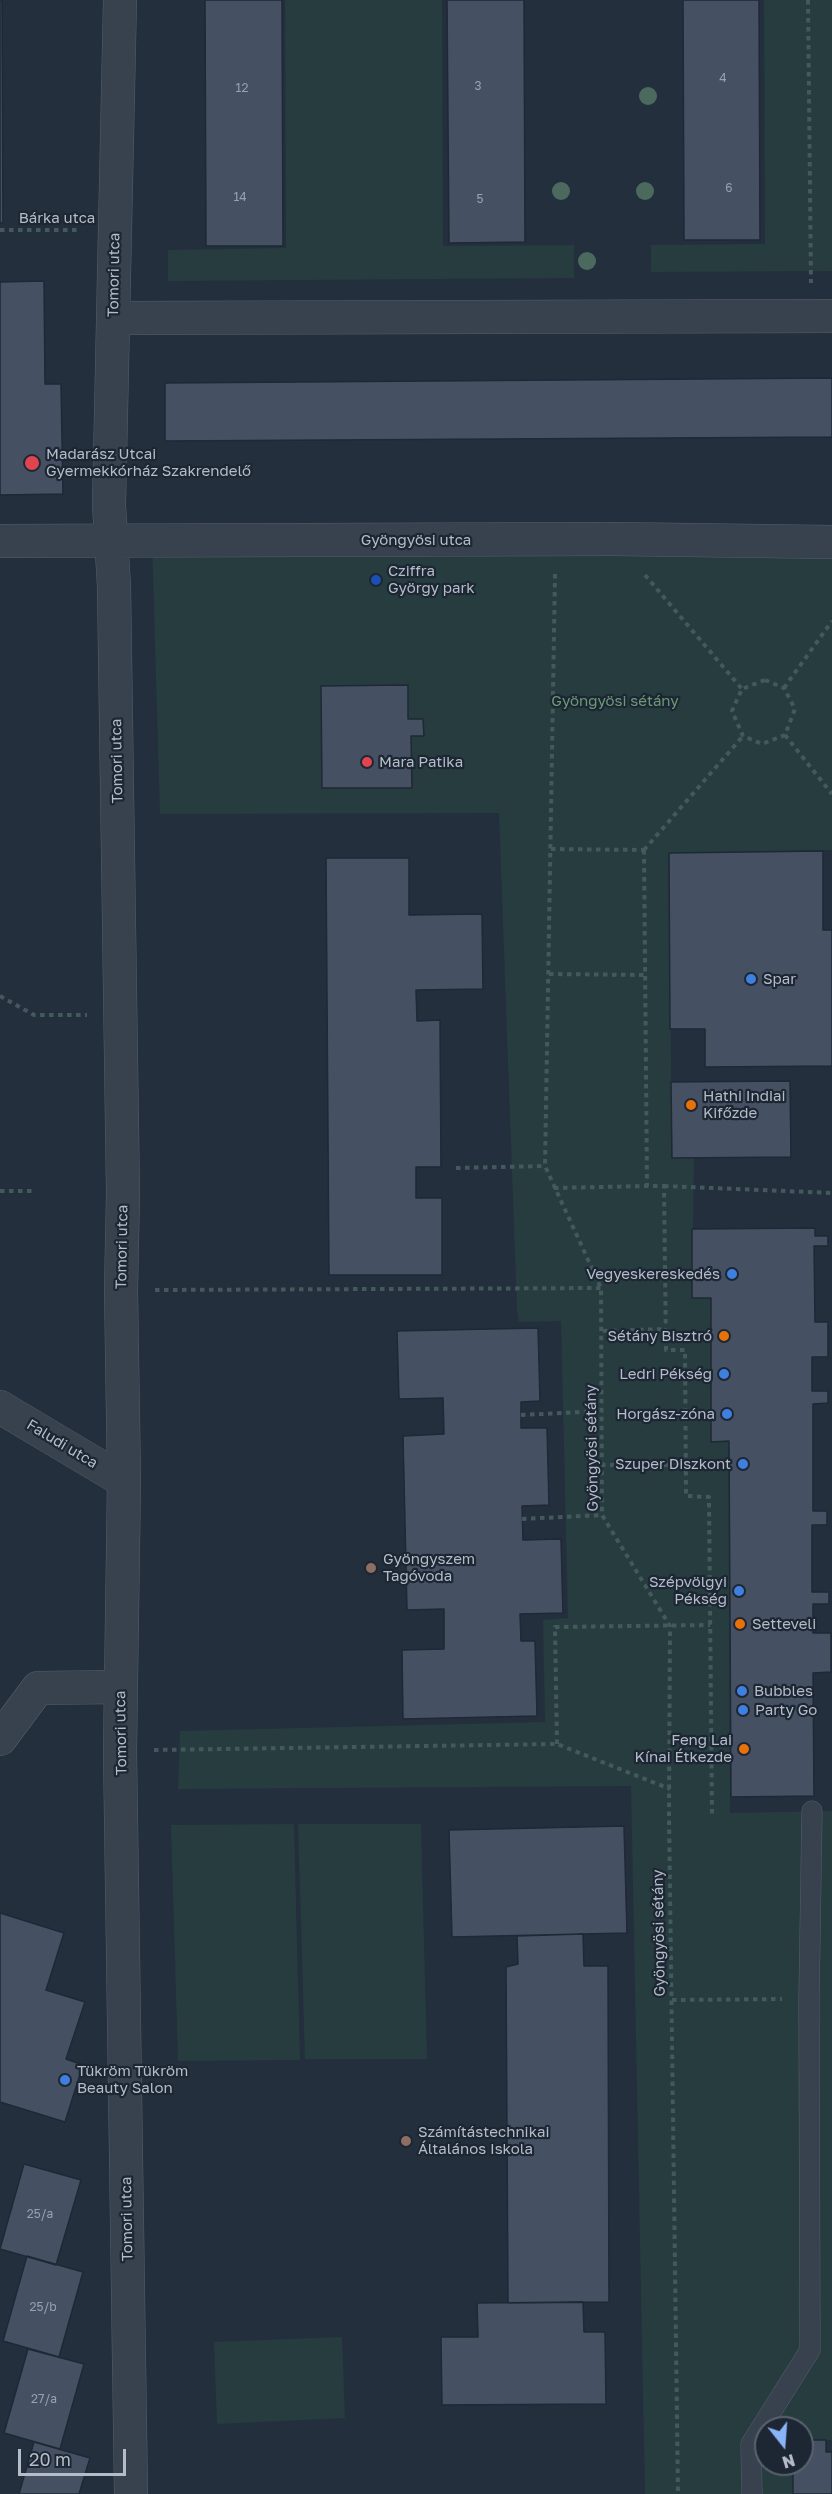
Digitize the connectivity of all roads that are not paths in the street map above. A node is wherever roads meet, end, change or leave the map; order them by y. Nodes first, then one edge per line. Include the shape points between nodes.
1 (120, 0) edge
2 (822, 316) edge
3 (113, 318) junction
4 (111, 540) junction
5 (0, 542) edge
6 (832, 542) edge
7 (0, 1407) edge
8 (124, 1481) junction
9 (120, 1687) junction
10 (0, 1739) edge
11 (812, 1811) dead end
12 (131, 2494) edge
13 (752, 2494) edge

1 - 3 street, Tomori utca
2 - 3 street
3 - 4 street, Tomori utca
4 - 5 street, Gyöngyösi utca
4 - 6 street, Gyöngyösi utca
4 - 8 street, Tomori utca
7 - 8 street, Faludi utca
8 - 9 street, Tomori utca
9 - 10 street via 38,1688
9 - 12 street, Tomori utca
11 - 13 lane via 808,1999 810,2350 751,2444

